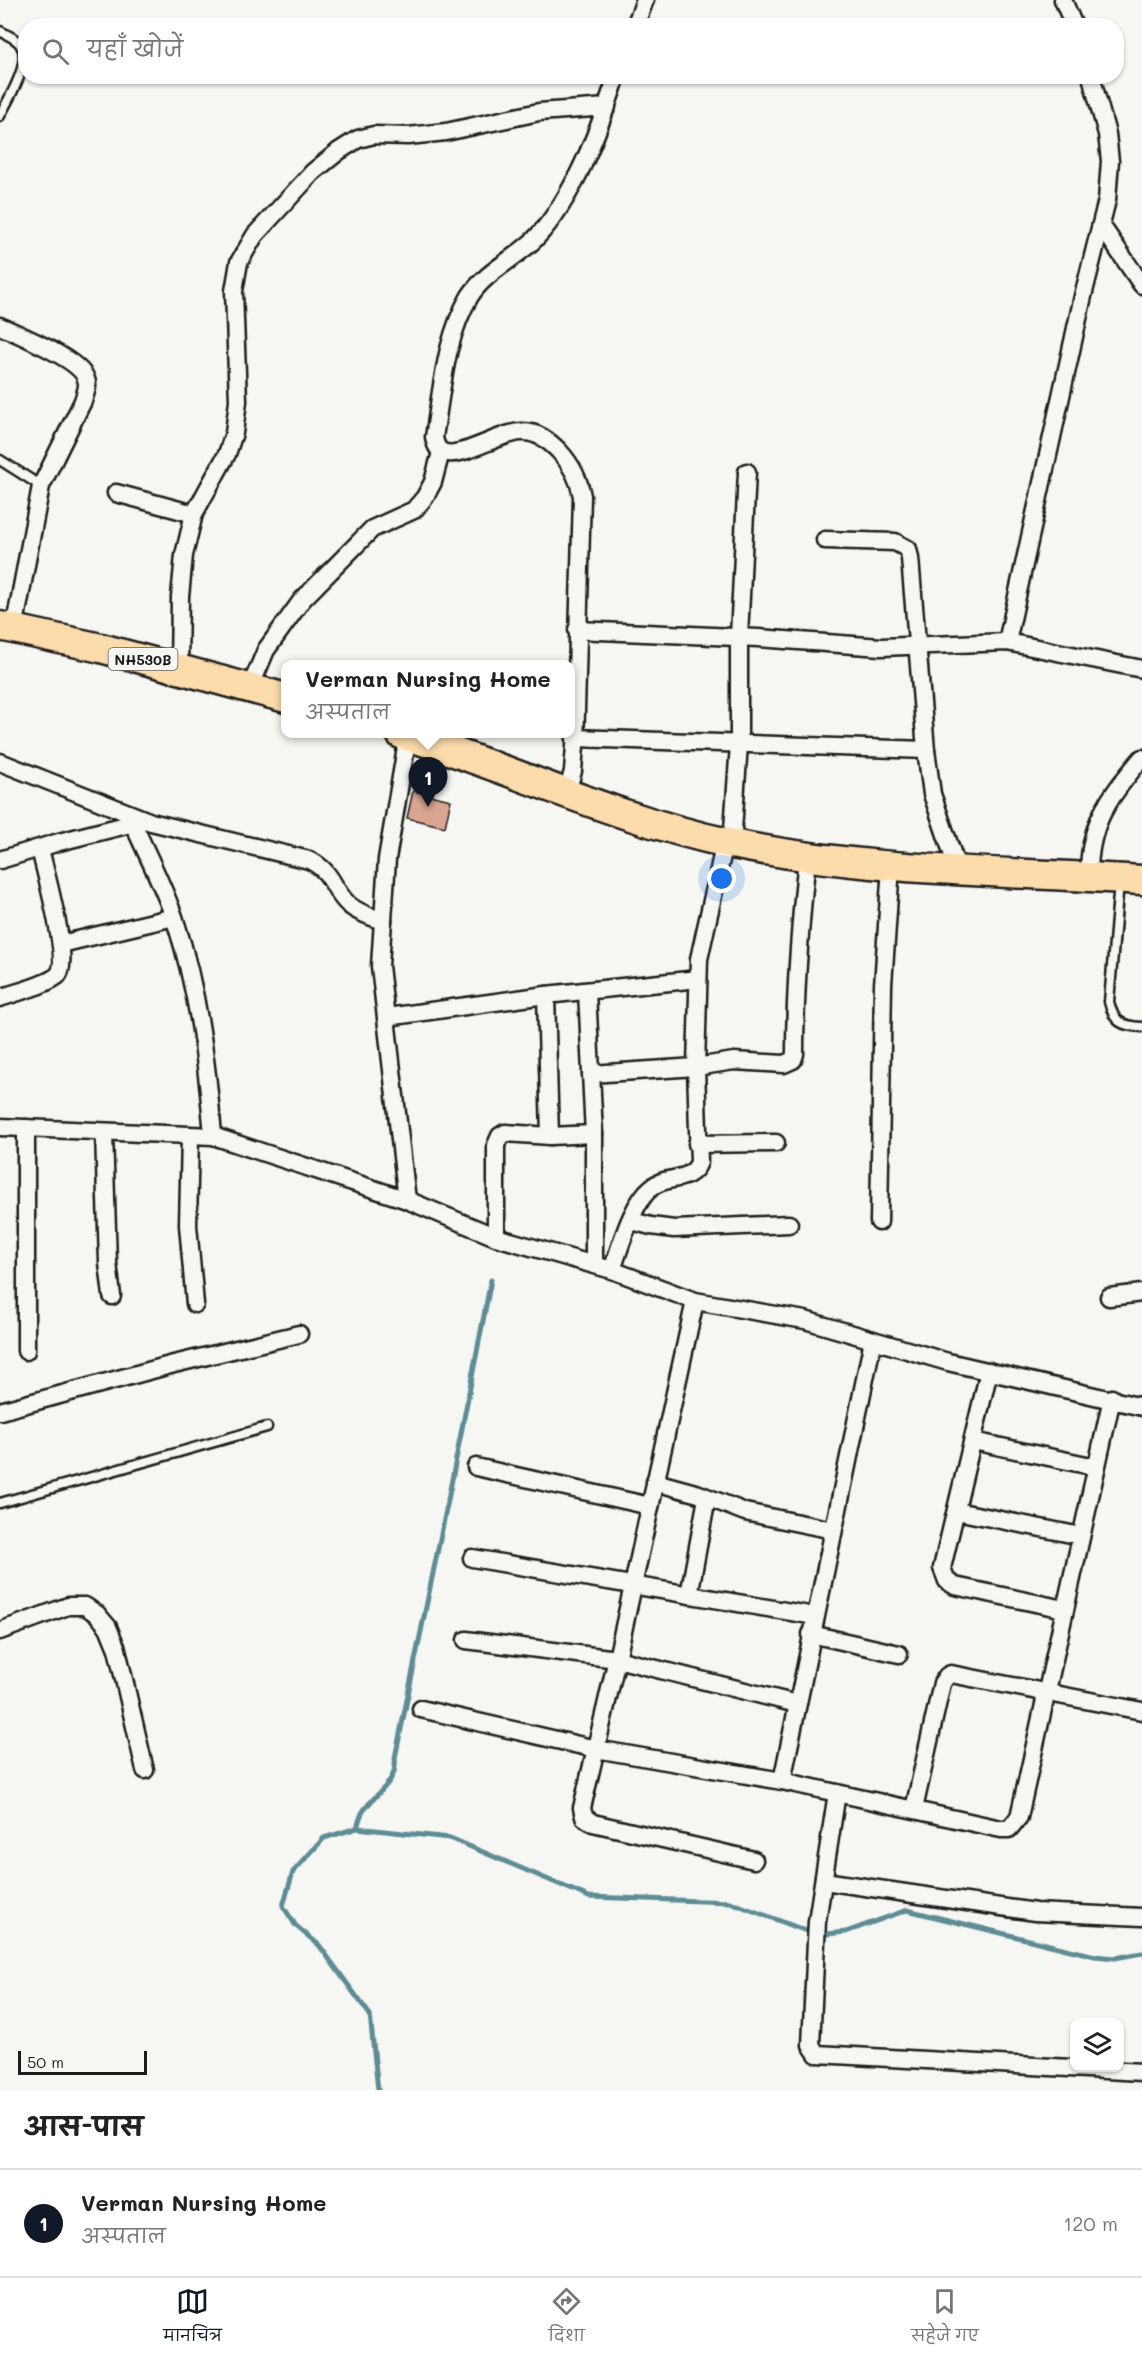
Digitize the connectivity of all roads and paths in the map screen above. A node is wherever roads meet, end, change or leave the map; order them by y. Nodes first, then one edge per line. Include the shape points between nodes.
1 (645, 0) edge
2 (1063, 0) edge
3 (638, 18) edge
4 (1071, 18) edge
5 (0, 31) edge
6 (18, 41) edge
7 (18, 78) edge
8 (614, 84) edge
9 (1093, 84) edge
10 (607, 106) junction
11 (0, 116) edge
12 (1101, 225) junction
13 (1142, 285) edge
14 (0, 326) edge
15 (441, 452) junction
16 (0, 460) edge
17 (747, 472) dead end
18 (41, 486) junction
19 (116, 493) dead end
20 (194, 514) junction
21 (825, 540) dead end
22 (7, 628) edge
23 (577, 630) junction
24 (739, 637) junction
25 (1007, 642) junction
26 (918, 645) junction
27 (179, 669) junction
28 (1142, 669) edge
29 (250, 688) junction
30 (281, 697) edge
31 (405, 738) edge
32 (413, 738) edge
33 (575, 738) junction
34 (739, 744) junction
35 (926, 750) junction
36 (1142, 758) edge
37 (0, 762) edge
38 (567, 793) junction
39 (139, 822) junction
40 (728, 843) junction
41 (40, 848) junction
42 (807, 858) junction
43 (0, 860) edge
44 (891, 866) junction
45 (958, 870) junction
46 (1089, 877) junction
47 (1131, 880) edge
48 (174, 917) junction
49 (383, 921) junction
50 (60, 944) junction
51 (698, 979) junction
52 (587, 990) junction
53 (546, 995) junction
54 (0, 998) edge
55 (387, 1017) junction
56 (1142, 1027) edge
57 (696, 1067) junction
58 (591, 1074) junction
59 (0, 1127) edge
60 (26, 1128) junction
61 (104, 1132) junction
62 (594, 1134) junction
63 (190, 1136) junction
64 (213, 1136) junction
65 (550, 1136) junction
66 (776, 1143) dead end
67 (697, 1144) junction
68 (407, 1200) junction
69 (632, 1221) junction
70 (879, 1222) dead end
71 (789, 1224) dead end
72 (496, 1237) junction
73 (594, 1265) junction
74 (612, 1270) junction
75 (1142, 1293) edge
76 (112, 1296) dead end
77 (1109, 1297) dead end
78 (695, 1301) junction
79 (195, 1304) dead end
80 (298, 1334) dead end
81 (873, 1340) junction
82 (26, 1351) dead end
83 (989, 1371) junction
84 (1112, 1398) junction
85 (1142, 1407) edge
86 (0, 1411) edge
87 (267, 1427) dead end
88 (973, 1441) junction
89 (476, 1467) dead end
90 (1096, 1467) junction
91 (655, 1482) junction
92 (707, 1498) junction
93 (0, 1503) edge
94 (650, 1506) junction
95 (956, 1511) junction
96 (833, 1530) junction
97 (1081, 1536) junction
98 (472, 1558) dead end
99 (632, 1586) junction
100 (689, 1595) junction
101 (1064, 1609) junction
102 (815, 1616) junction
103 (0, 1631) edge
104 (811, 1634) junction
105 (466, 1640) dead end
106 (899, 1654) dead end
107 (617, 1659) junction
108 (1045, 1693) junction
109 (797, 1704) junction
110 (422, 1709) dead end
111 (1142, 1711) edge
112 (596, 1749) junction
113 (145, 1770) dead end
114 (782, 1781) junction
115 (837, 1793) junction
116 (914, 1809) junction
117 (754, 1860) dead end
118 (824, 1881) junction
119 (1142, 1917) edge
120 (1142, 2072) edge

1 - 3 street
2 - 4 street
5 - 6 lane
7 - 11 lane
8 - 10 street
9 - 12 street via 1110,161
10 - 15 street via 589,152 551,221 533,241 487,277 471,295 459,319 434,437
10 - 20 street via 539,112 446,132 374,135 339,151 312,172 255,234 239,262 234,291 238,401 234,433 227,454
12 - 13 street
12 - 25 street
14 - 18 street via 52,349 87,380 83,401
15 - 23 street via 468,449 522,432 547,440 561,454 573,470 582,496
15 - 29 street via 425,497 414,510 372,529 302,600 266,650
16 - 18 lane
17 - 24 street
18 - 22 street
19 - 20 street
20 - 27 street via 184,555
21 - 26 street via 895,542 908,549
22 - 27 highway, NH530B
23 - 24 street
23 - 33 street
24 - 26 street via 881,647
24 - 34 street
25 - 26 street
25 - 28 street
26 - 35 street
27 - 29 highway, NH530B
29 - 30 highway, NH530B
31 - 49 street via 387,859
32 - 38 highway
33 - 34 street
33 - 38 street
34 - 35 street
34 - 40 street
35 - 45 street via 932,794
36 - 46 street via 1100,815 1092,837
37 - 39 street
38 - 40 highway
39 - 41 street
39 - 48 street
39 - 49 street via 319,864 348,904
40 - 42 highway
40 - 51 street via 699,959
41 - 43 street
41 - 50 street
42 - 44 highway
42 - 57 street via 797,954 793,1060 784,1064 734,1061
44 - 45 highway
44 - 70 street via 883,985
45 - 46 highway
46 - 47 highway
47 - 56 lane via 1108,1002 1120,1022
48 - 50 street
48 - 64 street via 192,982 205,1055
49 - 55 street via 380,966
50 - 54 street via 62,968 56,977
51 - 52 street
51 - 57 street
52 - 53 street
52 - 58 street
53 - 55 street
53 - 65 street
55 - 68 street
57 - 58 street
57 - 67 street
58 - 62 street
59 - 60 street
60 - 61 street
60 - 82 street
61 - 63 street
61 - 76 street
62 - 65 street
62 - 73 street
63 - 64 street
63 - 79 street via 188,1225
64 - 68 street
65 - 72 street via 505,1133 497,1140
66 - 67 street
67 - 69 street via 696,1169 656,1184 641,1198
68 - 72 street
69 - 71 street via 674,1229
69 - 74 street
72 - 73 street
73 - 74 street
74 - 78 street
75 - 77 street
78 - 81 street via 805,1320
78 - 91 street
80 - 86 street
81 - 83 street
81 - 96 street
83 - 84 street
83 - 88 street
84 - 85 street
84 - 90 street
87 - 93 lane
88 - 90 street
88 - 95 street
89 - 94 street
90 - 97 street
91 - 92 street
91 - 94 street
92 - 96 street via 745,1512
92 - 100 street
94 - 99 street
95 - 97 street
95 - 101 street via 942,1568 947,1581 955,1587
96 - 102 street
97 - 101 street
98 - 99 street
99 - 100 street
99 - 107 street
100 - 102 street
101 - 108 street
102 - 104 street
103 - 113 street via 68,1606 86,1606 98,1614 117,1649
104 - 106 street
104 - 109 street
105 - 107 street
107 - 109 street
107 - 112 street
108 - 111 street
108 - 116 street via 956,1673 947,1676 942,1683
108 - 116 street via 1015,1824 1001,1829
109 - 114 street
110 - 112 street
112 - 114 street
112 - 117 street via 582,1808 588,1821
114 - 115 street
115 - 116 street
115 - 118 street
118 - 119 street via 1035,1912
118 - 120 street via 815,1943 811,2045 817,2054

